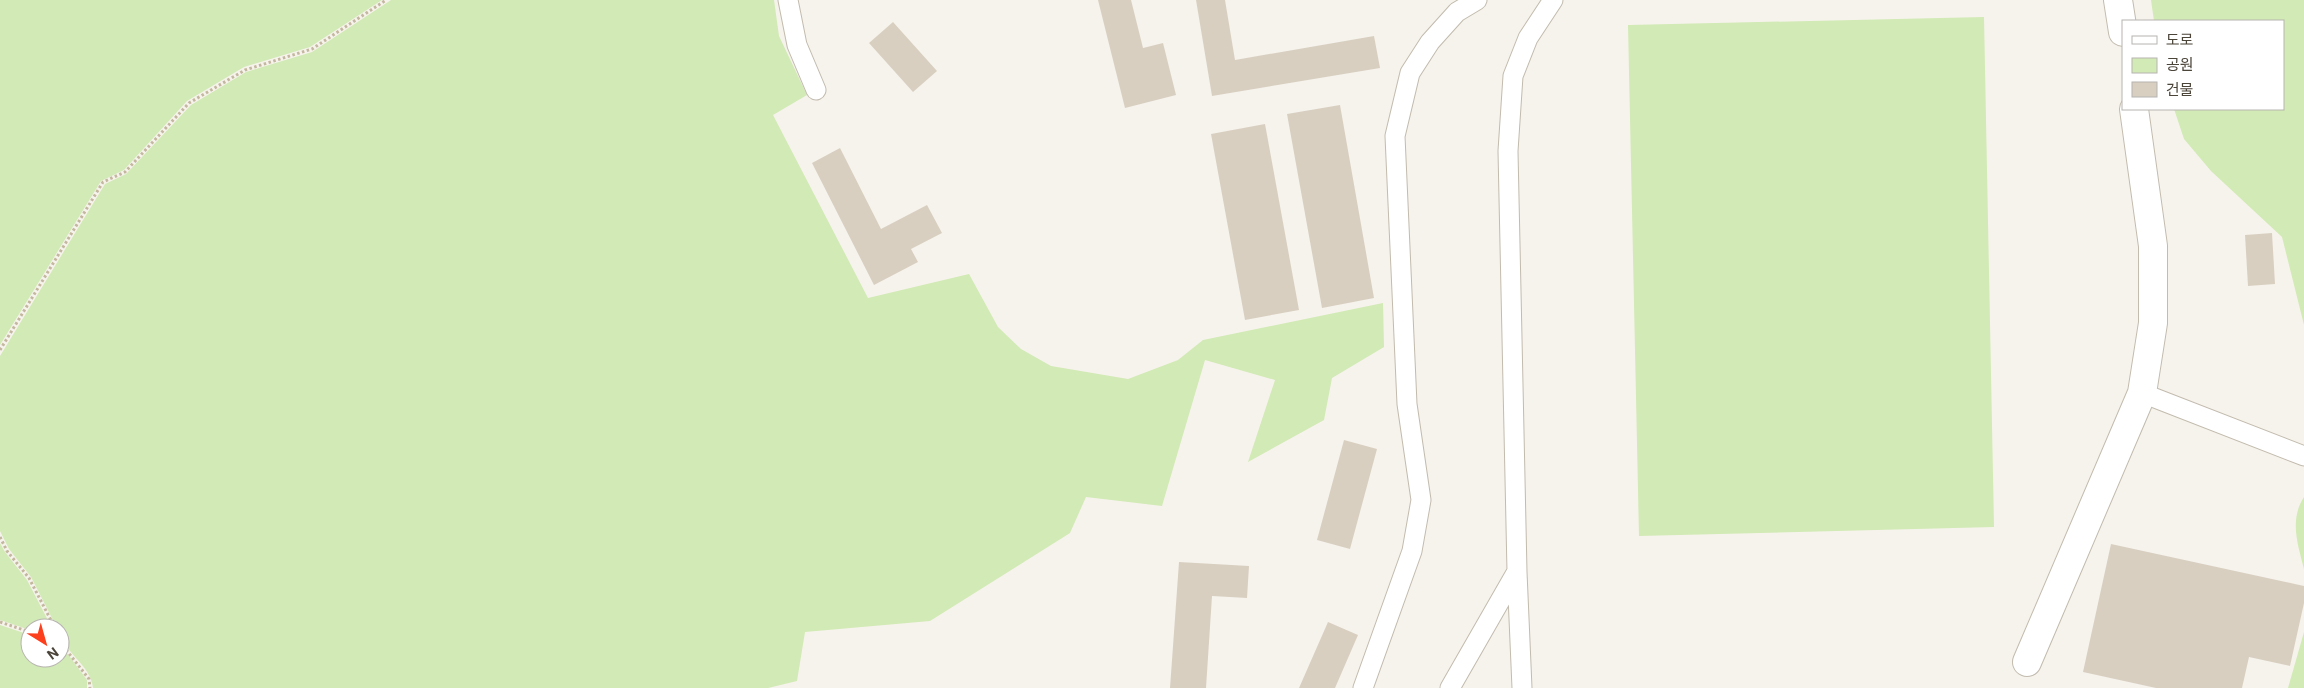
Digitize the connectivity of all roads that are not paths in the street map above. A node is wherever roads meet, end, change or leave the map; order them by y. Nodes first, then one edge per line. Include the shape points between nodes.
1 (788, 0) edge
2 (1477, 0) edge
3 (1554, 0) edge
4 (2118, 0) edge
5 (2122, 26) edge
6 (816, 90) dead end
7 (2134, 110) edge
8 (2142, 393) junction
9 (2304, 456) edge
10 (1517, 572) junction
11 (2027, 662) dead end
12 (1363, 688) edge
13 (1450, 688) edge
14 (1522, 688) edge

1 - 6 lane via 797,45
2 - 12 lane via 1457,12 1430,42 1410,73 1395,136 1407,404 1421,500 1412,551
3 - 10 lane via 1528,38 1513,76 1508,151
4 - 5 street
7 - 8 street via 2153,246 2153,323
8 - 9 lane
8 - 11 street
10 - 13 lane
10 - 14 lane

